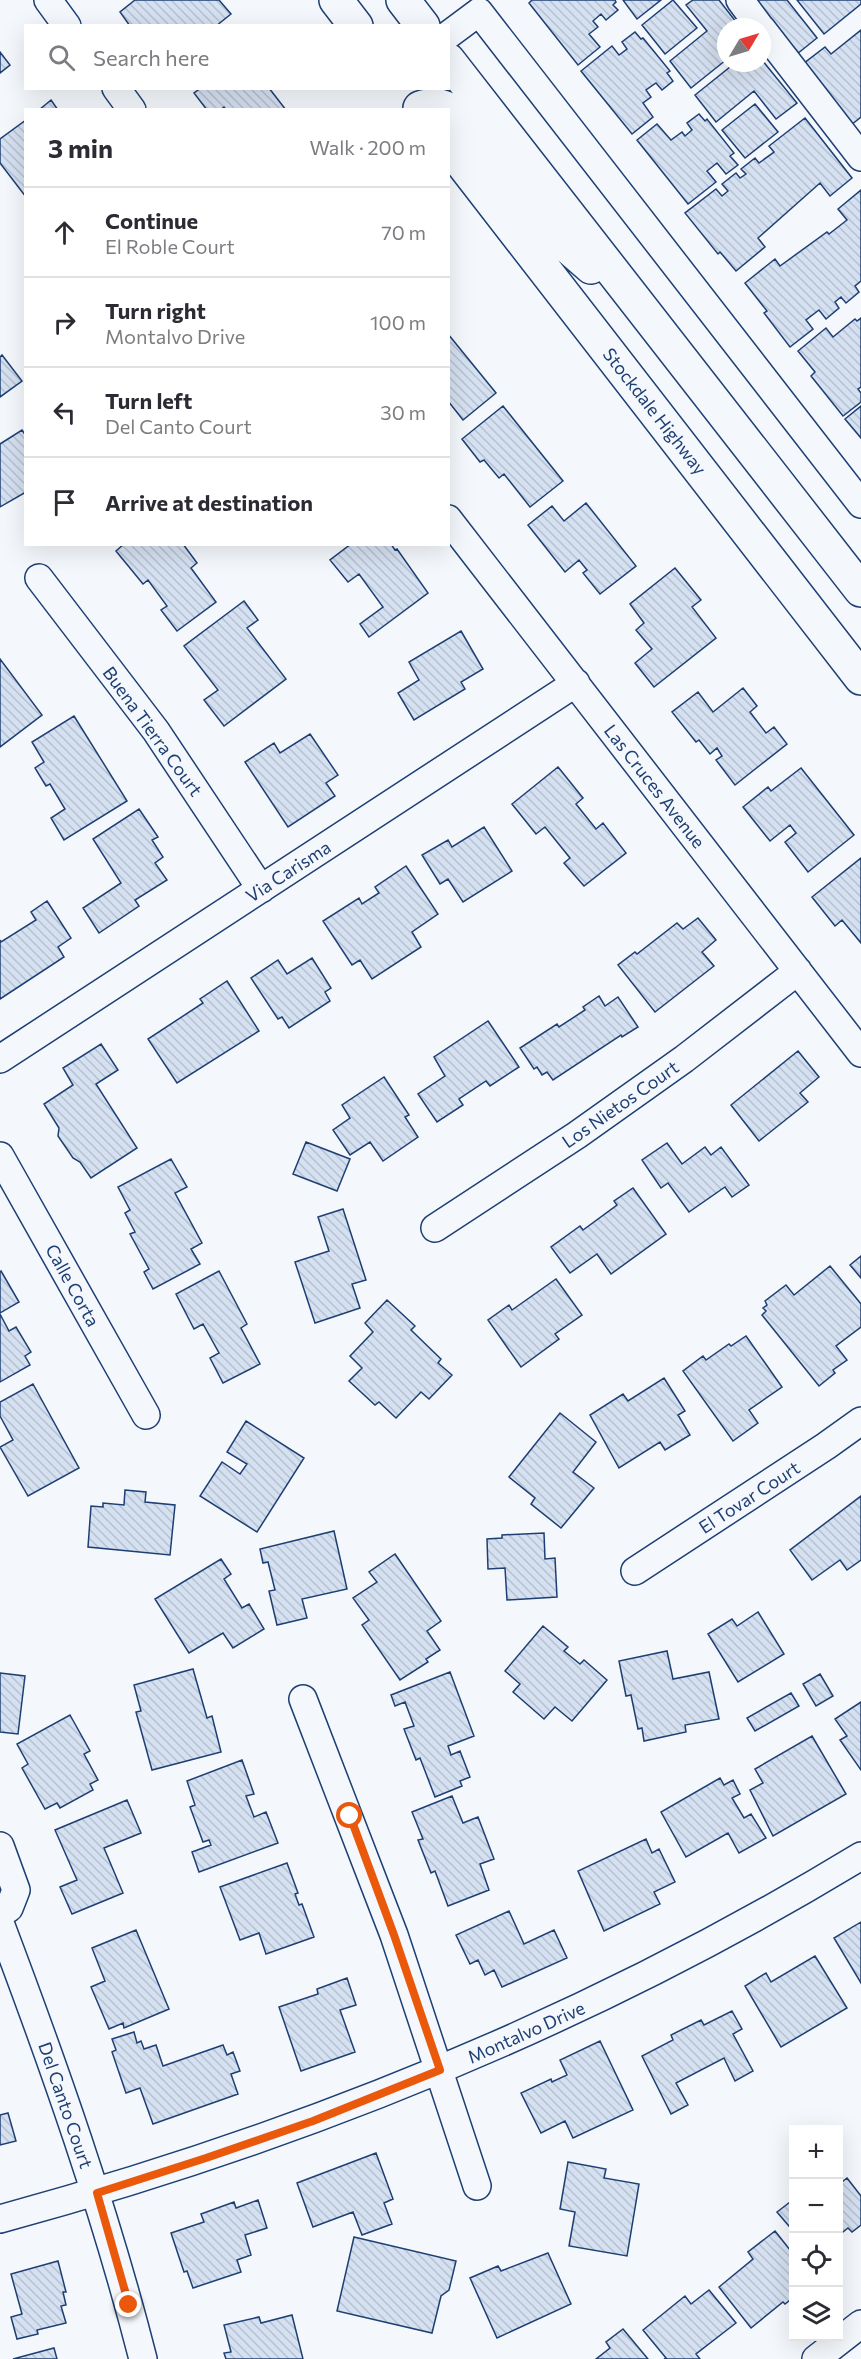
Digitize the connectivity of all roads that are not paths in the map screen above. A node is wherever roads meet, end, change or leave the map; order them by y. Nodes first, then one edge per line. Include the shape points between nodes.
1 (48, 0) edge
2 (336, 0) edge
3 (403, 0) edge
4 (740, 0) edge
5 (487, 6) edge
6 (754, 18) edge
7 (66, 24) edge
8 (354, 24) edge
9 (421, 24) edge
10 (450, 34) edge
11 (771, 41) edge
12 (450, 63) edge
13 (117, 90) edge
14 (416, 104) edge
15 (131, 108) edge
16 (447, 108) edge
17 (450, 110) edge
18 (450, 148) edge
19 (861, 158) edge
20 (643, 311) junction
21 (861, 504) edge
22 (450, 522) edge
23 (39, 578) dead end
24 (861, 590) edge
25 (861, 678) edge
26 (576, 683) junction
27 (261, 889) junction
28 (798, 971) junction
29 (861, 1053) edge
30 (0, 1059) edge
31 (0, 1156) edge
32 (435, 1228) dead end
33 (146, 1415) dead end
34 (861, 1421) edge
35 (635, 1570) dead end
36 (303, 1699) dead end
37 (0, 1846) edge
38 (861, 1856) edge
39 (0, 1914) edge
40 (0, 1923) edge
41 (440, 2070) junction
42 (477, 2186) dead end
43 (97, 2193) junction
44 (0, 2219) edge
45 (861, 2324) edge
46 (143, 2359) edge
47 (816, 2359) edge

1 - 7 street
2 - 8 main road
3 - 9 main road
4 - 6 street
5 - 10 street
5 - 21 street
11 - 19 street
12 - 20 main road
13 - 15 street
14 - 16 main road
17 - 20 main road via 552,233
18 - 25 main road, Stockdale Highway
20 - 24 main road
22 - 26 street, Las Cruces Avenue
23 - 27 street, Buena Tierra Court via 156,731
26 - 27 street, Via Carisma
26 - 28 street, Las Cruces Avenue
27 - 30 street, Via Carisma
28 - 29 street, Las Cruces Avenue
28 - 32 street, Los Nietos Court via 578,1135
31 - 33 street, Calle Corta
34 - 35 street, El Tovar Court
36 - 41 street via 394,1935
37 - 39 street via 16,1890 9,1908
38 - 41 street, Montalvo Drive via 688,1954
40 - 43 street, Del Canto Court
41 - 42 street
41 - 43 street, Montalvo Drive via 303,2125
43 - 44 street, Montalvo Drive
43 - 46 street, Del Canto Court
45 - 47 street

